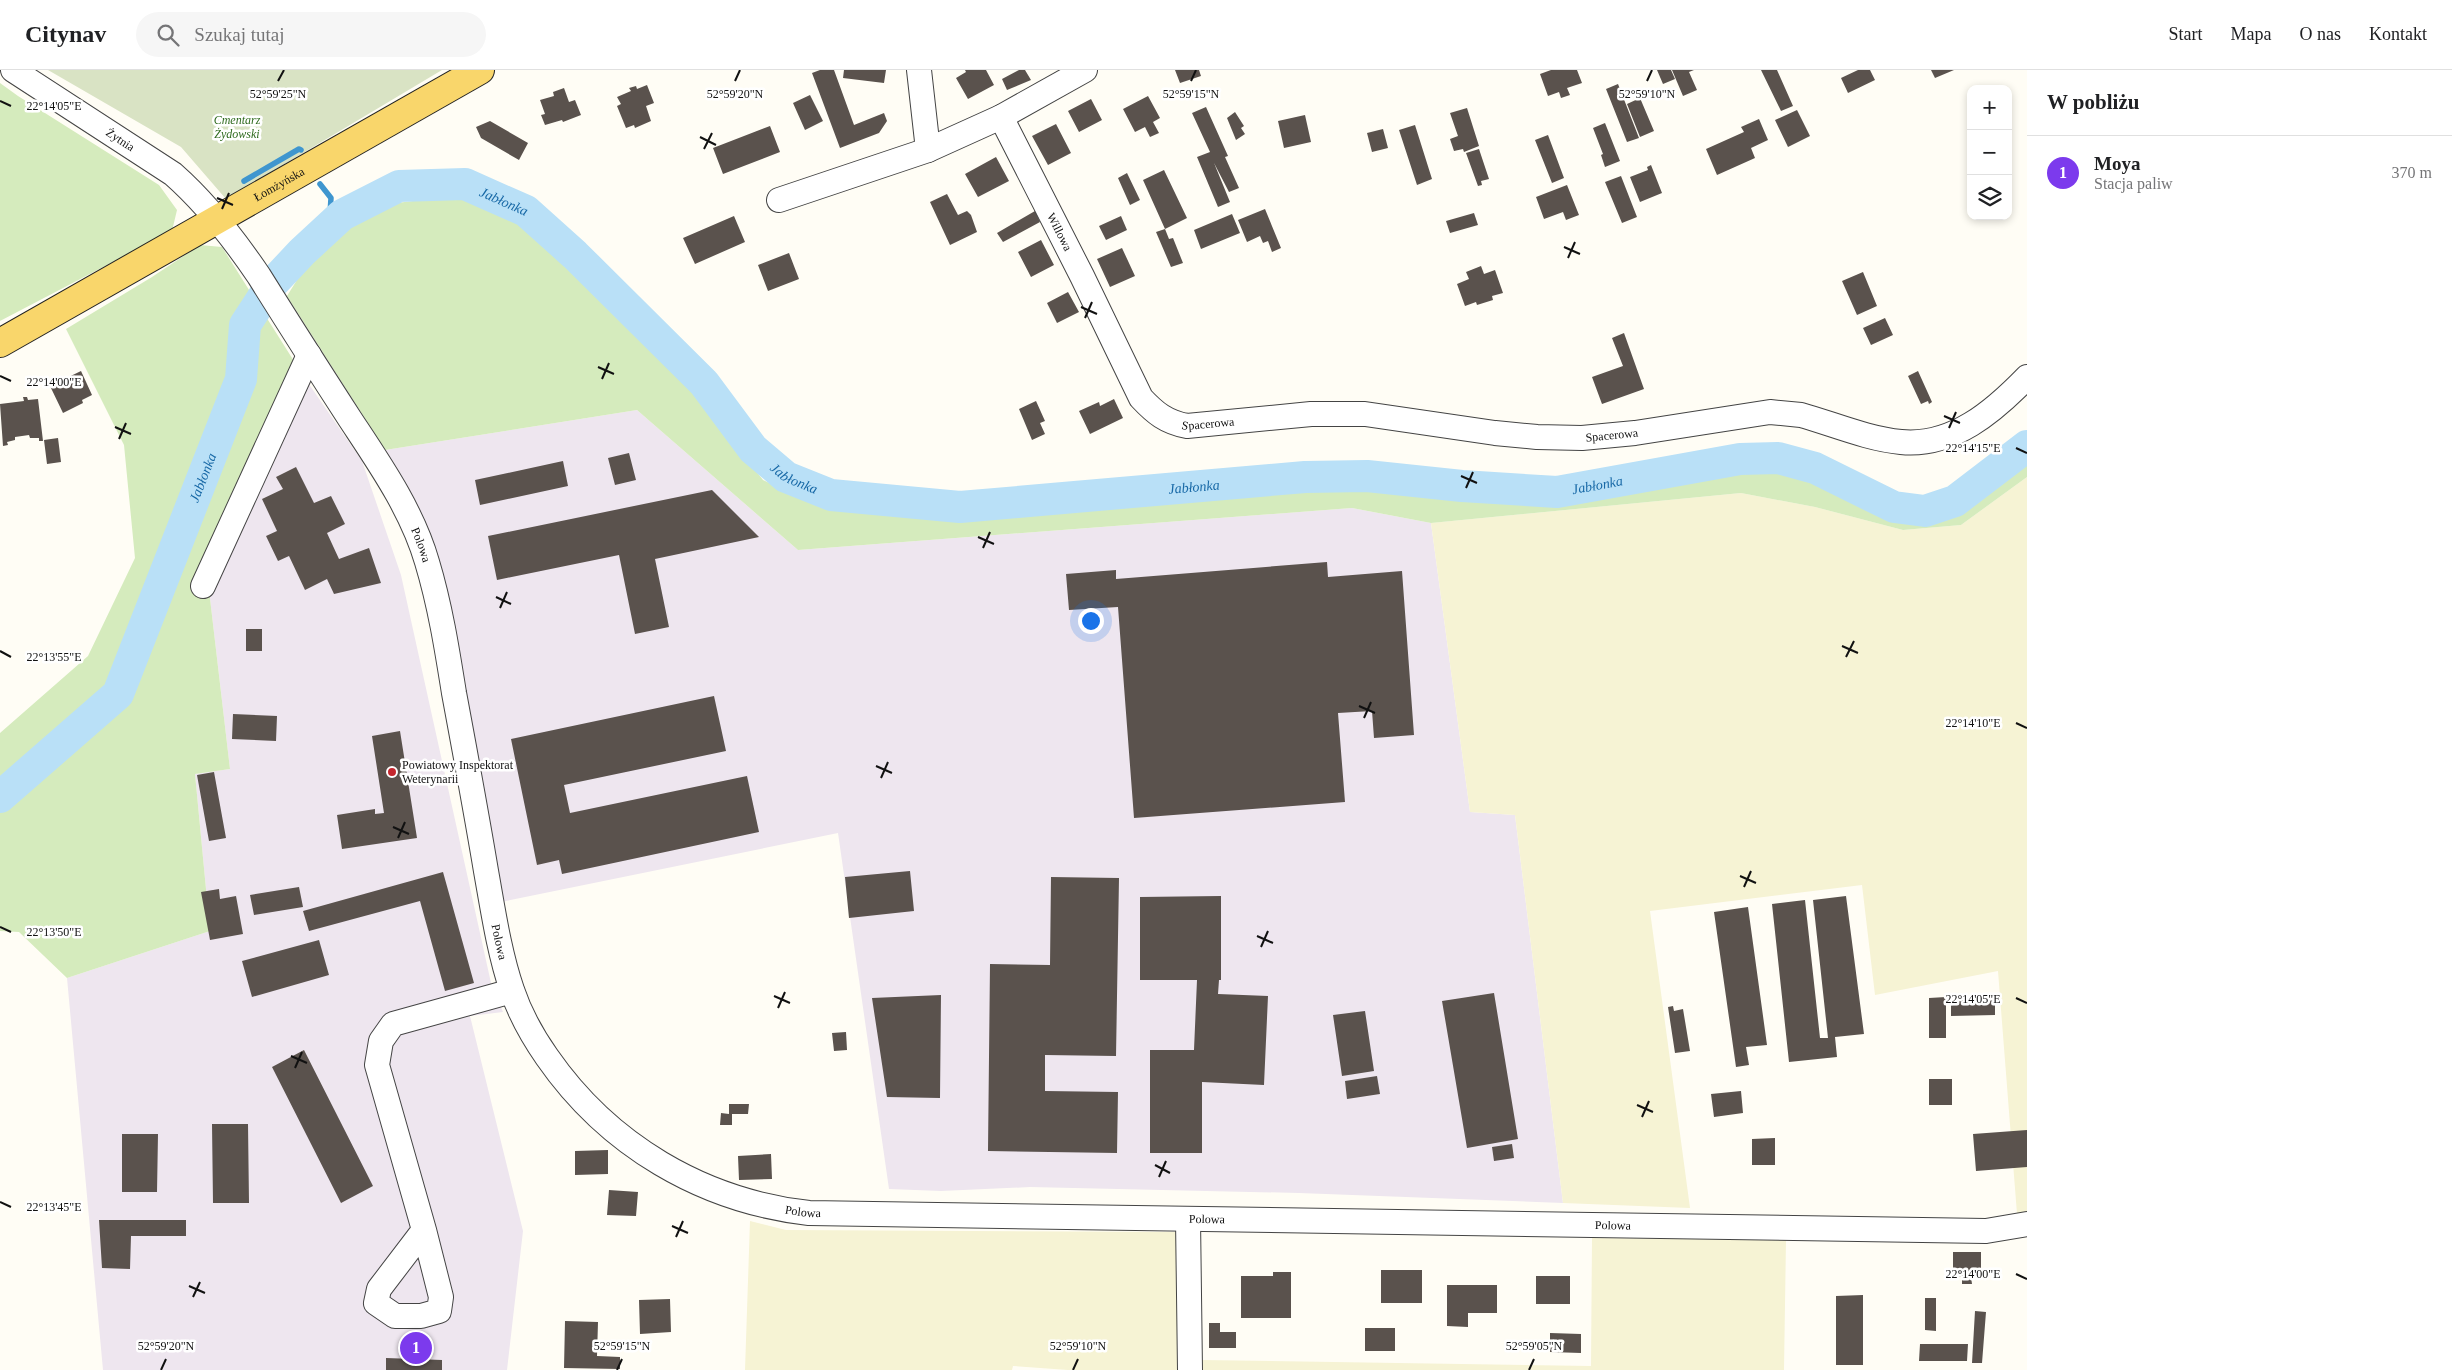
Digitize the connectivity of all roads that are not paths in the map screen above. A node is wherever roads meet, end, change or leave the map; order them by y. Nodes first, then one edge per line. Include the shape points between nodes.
1 (13, 70) edge
2 (480, 70) edge
3 (919, 70) edge
4 (1085, 70) edge
5 (1001, 117) junction
6 (928, 150) junction
7 (779, 200) dead end
8 (217, 219) junction
9 (0, 343) edge
10 (309, 356) junction
11 (2027, 377) edge
12 (1172, 423) joint
13 (203, 586) dead end
14 (512, 991) junction
15 (1188, 1219) junction
16 (2027, 1224) edge
17 (424, 1230) dead end
18 (1190, 1370) edge

1 - 8 street, Żytnia via 173,174
2 - 8 main road, Łomżyńska
3 - 6 street
4 - 5 street
5 - 6 street
5 - 12 street, Willowa via 1141,398 1155,413
6 - 7 street
8 - 9 main road, Łomżyńska
8 - 10 street, Polowa via 259,276
10 - 13 street
10 - 14 street, Polowa via 402,503 426,559 440,610 494,915
11 - 12 street, Spacerowa via 1986,416 1965,428 1945,437 1902,442 1786,412 1582,438 1495,433 1365,414 1311,414 1187,426
14 - 15 street, Polowa via 526,1022 560,1075 611,1129 644,1155 692,1182 744,1201 809,1213
14 - 17 street via 393,1024 381,1042 377,1066
15 - 16 street, Polowa via 1986,1231
15 - 18 street

